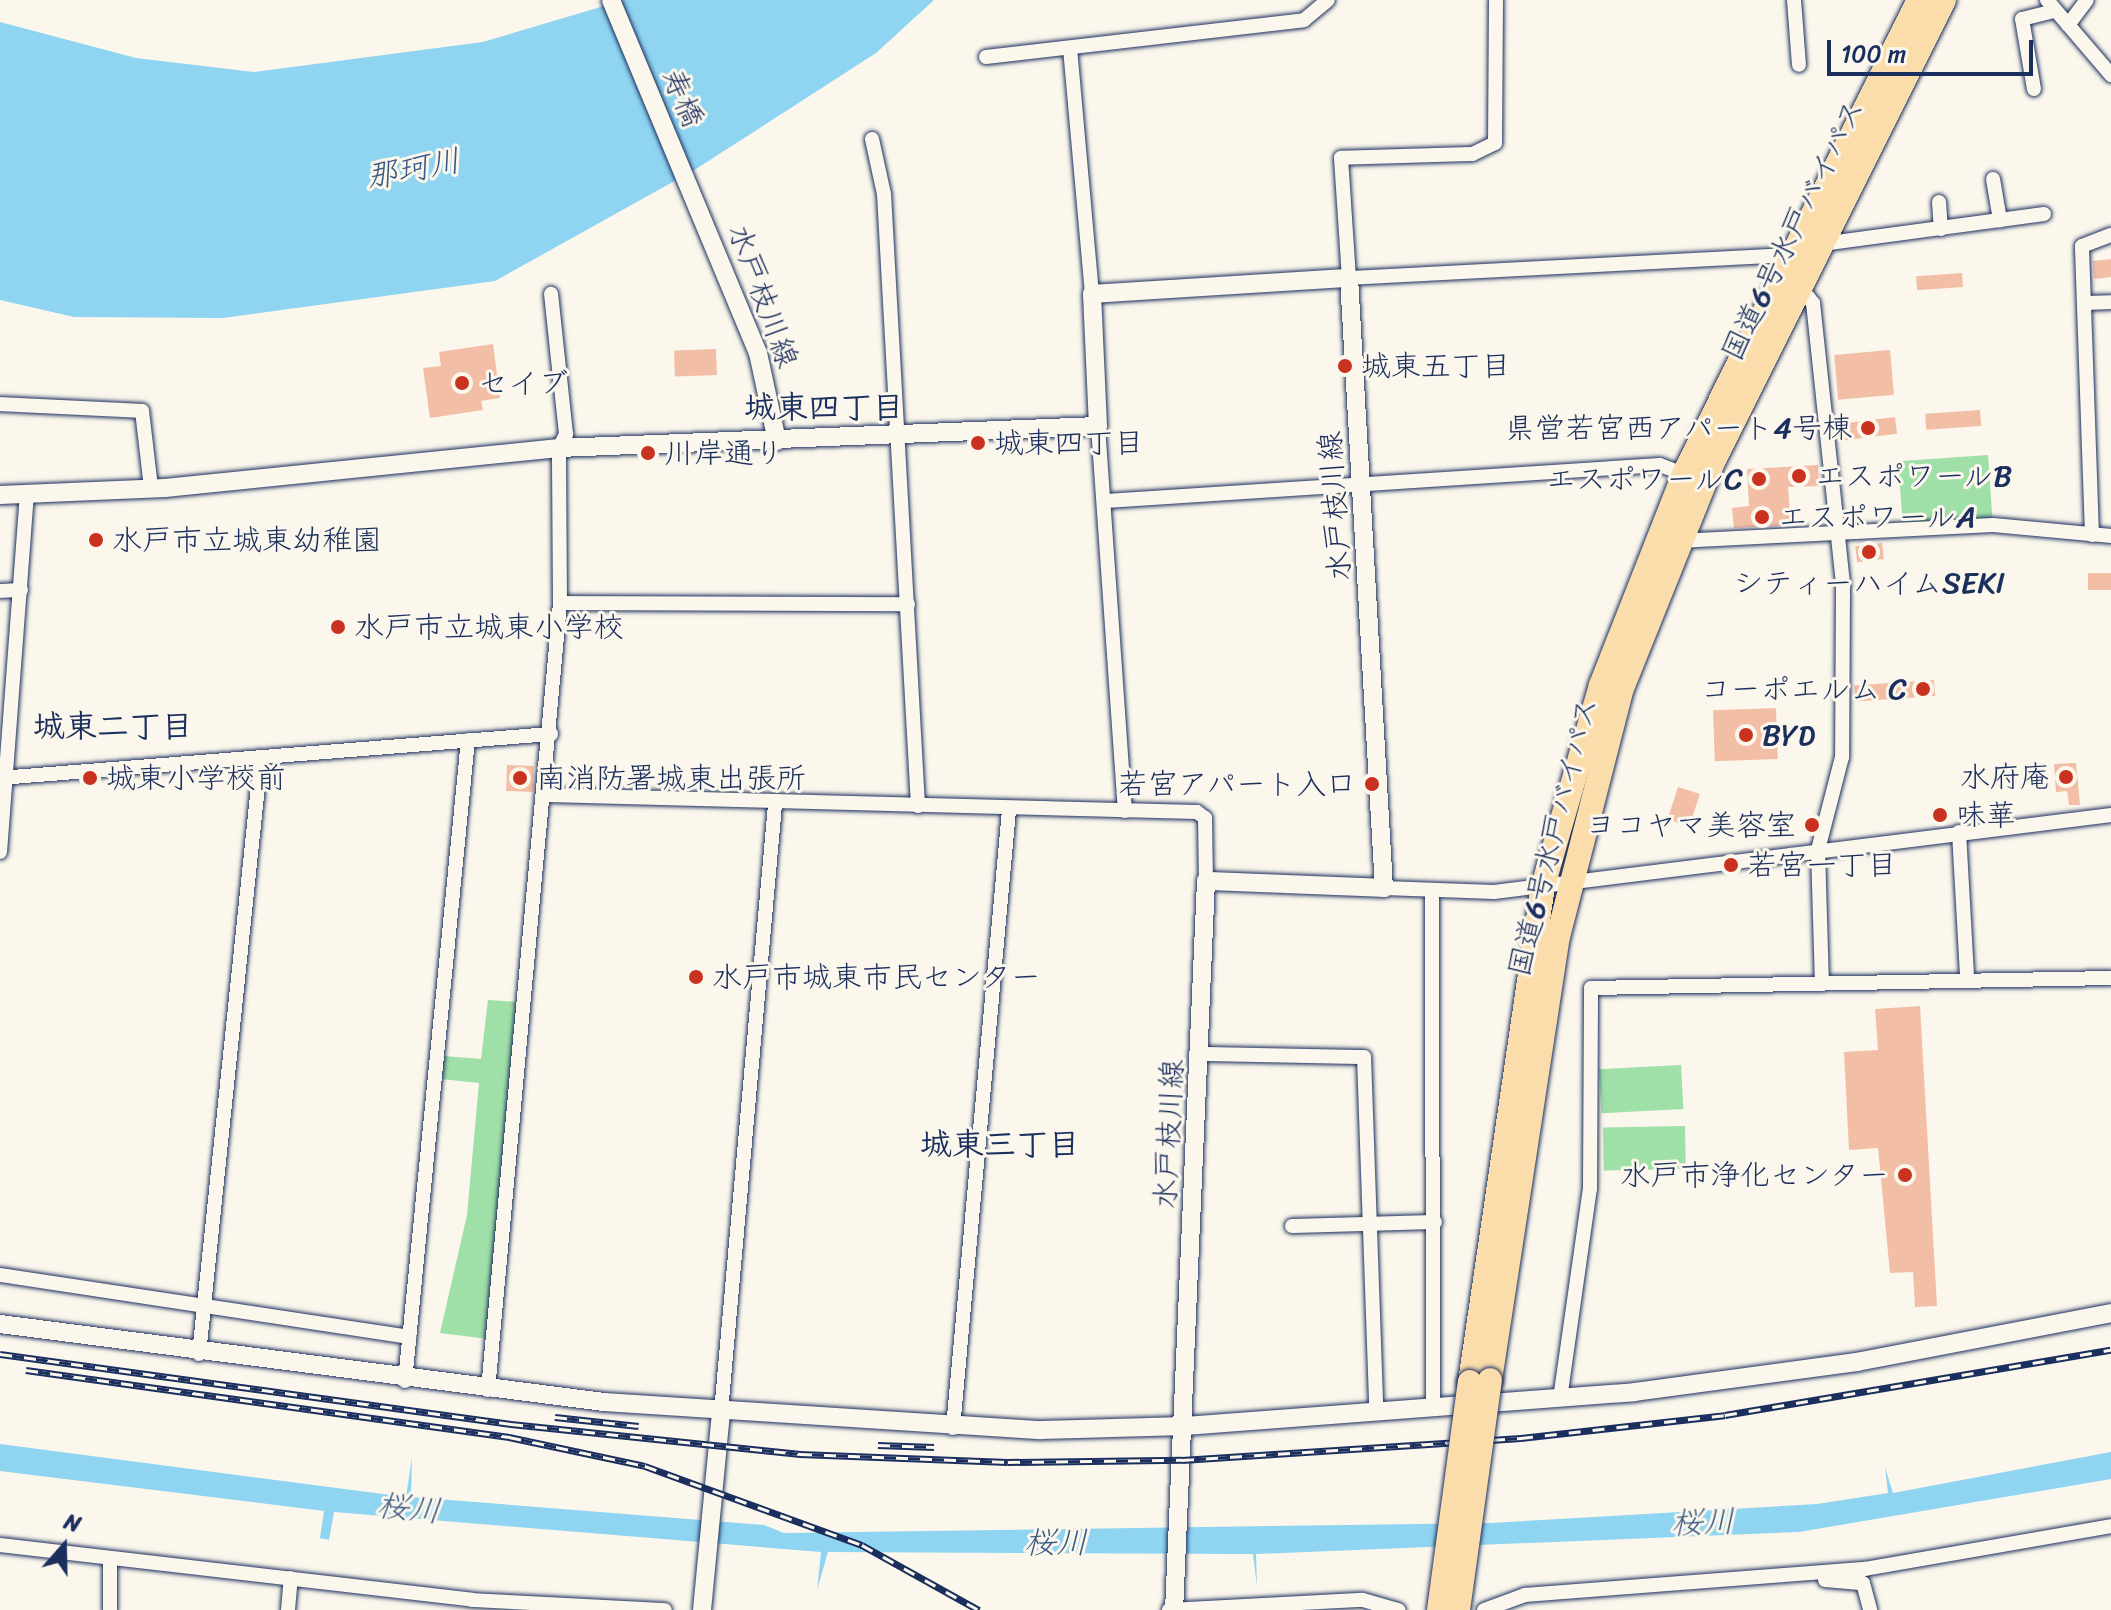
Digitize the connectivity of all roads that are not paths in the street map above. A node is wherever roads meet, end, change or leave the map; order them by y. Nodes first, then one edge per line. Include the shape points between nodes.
1 (611, 0) edge
2 (1328, 0) edge
3 (1496, 0) edge
4 (1794, 0) edge
5 (1919, 0) edge
6 (1944, 0) edge
7 (2087, 0) edge
8 (2051, 5) edge
9 (2068, 25) junction
10 (1070, 48) junction
11 (986, 57) dead end
12 (1799, 65) dead end
13 (2111, 75) edge
14 (2034, 89) dead end
15 (872, 139) dead end
16 (1993, 179) dead end
17 (1939, 202) dead end
18 (2044, 214) dead end
19 (703, 217) joint
20 (2000, 220) junction
21 (1941, 229) junction
22 (2111, 235) edge
23 (1810, 252) junction
24 (1349, 278) junction
25 (1800, 287) junction
26 (551, 294) dead end
27 (1092, 294) junction
28 (2111, 302) edge
29 (2086, 303) junction
30 (0, 404) edge
31 (1098, 426) junction
32 (898, 438) junction
33 (777, 441) junction
34 (559, 448) junction
35 (1684, 474) junction
36 (1362, 484) junction
37 (151, 488) junction
38 (0, 495) edge
39 (27, 495) junction
40 (1106, 501) junction
41 (2092, 535) junction
42 (1838, 536) junction
43 (2111, 536) edge
44 (1677, 541) junction
45 (21, 590) junction
46 (0, 591) edge
47 (560, 603) junction
48 (908, 604) junction
49 (7, 683) edge
50 (551, 734) junction
51 (468, 740) junction
52 (261, 757) junction
53 (3, 778) edge
54 (547, 795) junction
55 (775, 805) junction
56 (918, 806) junction
57 (1009, 810) junction
58 (1125, 811) junction
59 (2111, 815) edge
60 (1959, 832) junction
61 (1818, 850) junction
62 (0, 852) edge
63 (1572, 878) junction
64 (1206, 881) junction
65 (1543, 886) junction
66 (1384, 888) junction
67 (1432, 891) junction
68 (1967, 973) dead end
69 (2111, 978) edge
70 (1822, 984) junction
71 (1201, 1054) junction
72 (1435, 1222) junction
73 (1373, 1224) junction
74 (1292, 1226) dead end
75 (0, 1275) edge
76 (206, 1306) junction
77 (2111, 1313) edge
78 (0, 1324) edge
79 (409, 1337) junction
80 (199, 1354) junction
81 (405, 1381) junction
82 (1480, 1381) junction
83 (488, 1390) junction
84 (1560, 1399) junction
85 (1433, 1406) junction
86 (1376, 1409) junction
87 (721, 1412) junction
88 (1185, 1426) junction
89 (953, 1428) junction
90 (2111, 1526) edge
91 (0, 1545) edge
92 (110, 1560) junction
93 (1806, 1575) junction
94 (291, 1578) junction
95 (702, 1600) edge
96 (471, 1605) edge
97 (1173, 1606) edge
98 (584, 1608) edge
99 (110, 1610) edge
100 (288, 1610) edge
101 (665, 1610) edge
102 (1399, 1610) edge
103 (1439, 1610) edge
104 (1458, 1610) edge
105 (1484, 1610) edge
106 (1870, 1610) edge

1 - 19 street, 寿橋
2 - 10 street via 1304,20
3 - 24 street via 1495,143 1472,154 1341,158
4 - 12 street
5 - 23 highway, 国道6号水戸バイパス
6 - 23 highway, 国道6号水戸バイパス
7 - 9 street
8 - 9 street
8 - 14 street via 2022,19
9 - 13 street
10 - 11 street
10 - 27 street
15 - 32 street via 884,194
16 - 20 street
17 - 21 street
18 - 20 street
19 - 33 street, 水戸枝川線 via 758,353
20 - 21 street
21 - 23 street
22 - 29 street via 2082,246
23 - 24 street
23 - 25 highway, 国道6号水戸バイパス
23 - 35 highway, 国道6号水戸バイパス
24 - 27 street
24 - 36 street, 水戸枝川線
25 - 42 street via 1813,303
25 - 44 highway, 国道6号水戸バイパス
26 - 34 street via 566,434
27 - 31 street
28 - 29 street
29 - 41 street
30 - 37 street via 142,411
31 - 32 street
31 - 40 street
32 - 33 street
32 - 48 street
33 - 34 street
34 - 37 street
34 - 47 street
35 - 36 street via 1660,465
35 - 65 highway, 国道6号水戸バイパス via 1601,685
36 - 40 street
36 - 66 street, 水戸枝川線
37 - 39 street
38 - 39 street
39 - 45 street
40 - 58 street
41 - 42 street via 1993,525
41 - 43 street
42 - 44 street
42 - 61 street via 1845,712
44 - 63 highway, 国道6号水戸バイパス via 1607,736
45 - 46 street
45 - 49 street
47 - 48 street
47 - 50 street
48 - 56 street
49 - 53 street
50 - 51 street
50 - 54 street
51 - 52 street
51 - 79 street
52 - 53 street
52 - 76 street
53 - 62 street
54 - 55 street
54 - 83 street
55 - 56 street
55 - 87 street
56 - 57 street
57 - 58 street
57 - 89 street
58 - 64 street via 1205,818
59 - 60 street
60 - 61 street
60 - 68 street
61 - 63 street
61 - 70 street
63 - 65 street
63 - 82 highway, 国道6号水戸バイパス
64 - 66 street
64 - 71 street, 水戸枝川線
65 - 67 street
65 - 82 highway, 国道6号水戸バイパス
66 - 67 street
67 - 72 street
69 - 70 street
70 - 84 street via 1591,988 1590,1189
71 - 73 street via 1364,1057
71 - 88 street, 水戸枝川線
72 - 73 street
72 - 85 street
73 - 74 street
73 - 86 street
75 - 76 street
76 - 79 street
76 - 80 street
77 - 84 street via 1857,1362
78 - 80 street
79 - 81 street
80 - 81 street
81 - 83 street
82 - 103 highway, 国道6号水戸バイパス, bridge
82 - 104 highway, 国道6号水戸バイパス, bridge
83 - 87 street
84 - 85 street
85 - 86 street
86 - 88 street
87 - 89 street
87 - 95 street
88 - 89 street
88 - 97 street, 水戸枝川線
90 - 93 street via 1973,1555
91 - 92 street
92 - 94 street
92 - 99 street
93 - 105 street via 1525,1595
93 - 106 street via 1863,1583
94 - 96 street
94 - 100 street
96 - 98 street
97 - 102 street via 1363,1600
98 - 101 street

